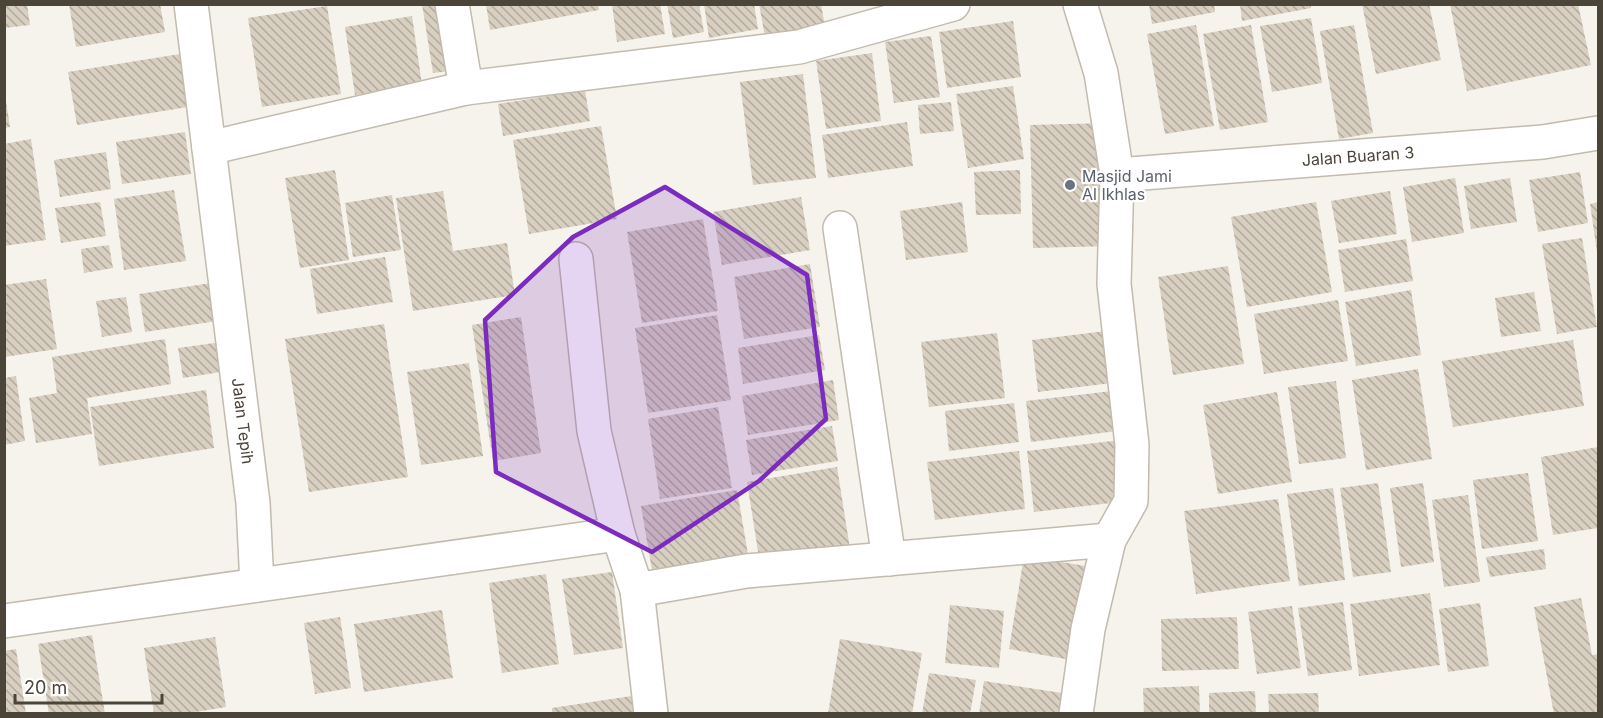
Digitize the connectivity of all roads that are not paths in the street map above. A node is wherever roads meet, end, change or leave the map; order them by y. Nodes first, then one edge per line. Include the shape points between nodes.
1 (191, 4) edge
2 (452, 4) edge
3 (953, 4) edge
4 (1080, 4) edge
5 (466, 88) junction
6 (1599, 133) edge
7 (209, 148) junction
8 (1117, 174) junction
9 (840, 228) dead end
10 (576, 258) dead end
11 (618, 534) junction
12 (1109, 540) junction
13 (889, 559) junction
14 (257, 585) junction
15 (637, 590) junction
16 (4, 621) edge
17 (651, 714) edge
18 (1076, 714) edge

1 - 7 street, Jalan Tepih
2 - 5 street
3 - 5 street via 799,47
4 - 8 street via 1101,73
5 - 7 street
6 - 8 street, Jalan Buaran 3 via 1544,142
7 - 14 street, Jalan Tepih via 253,503
8 - 12 street via 1114,284 1132,445 1132,490 1131,501
9 - 13 street
10 - 11 street via 594,430
11 - 14 street
11 - 15 street
12 - 13 street
12 - 18 street via 1088,630
13 - 15 street via 714,575
14 - 16 street
15 - 17 street

